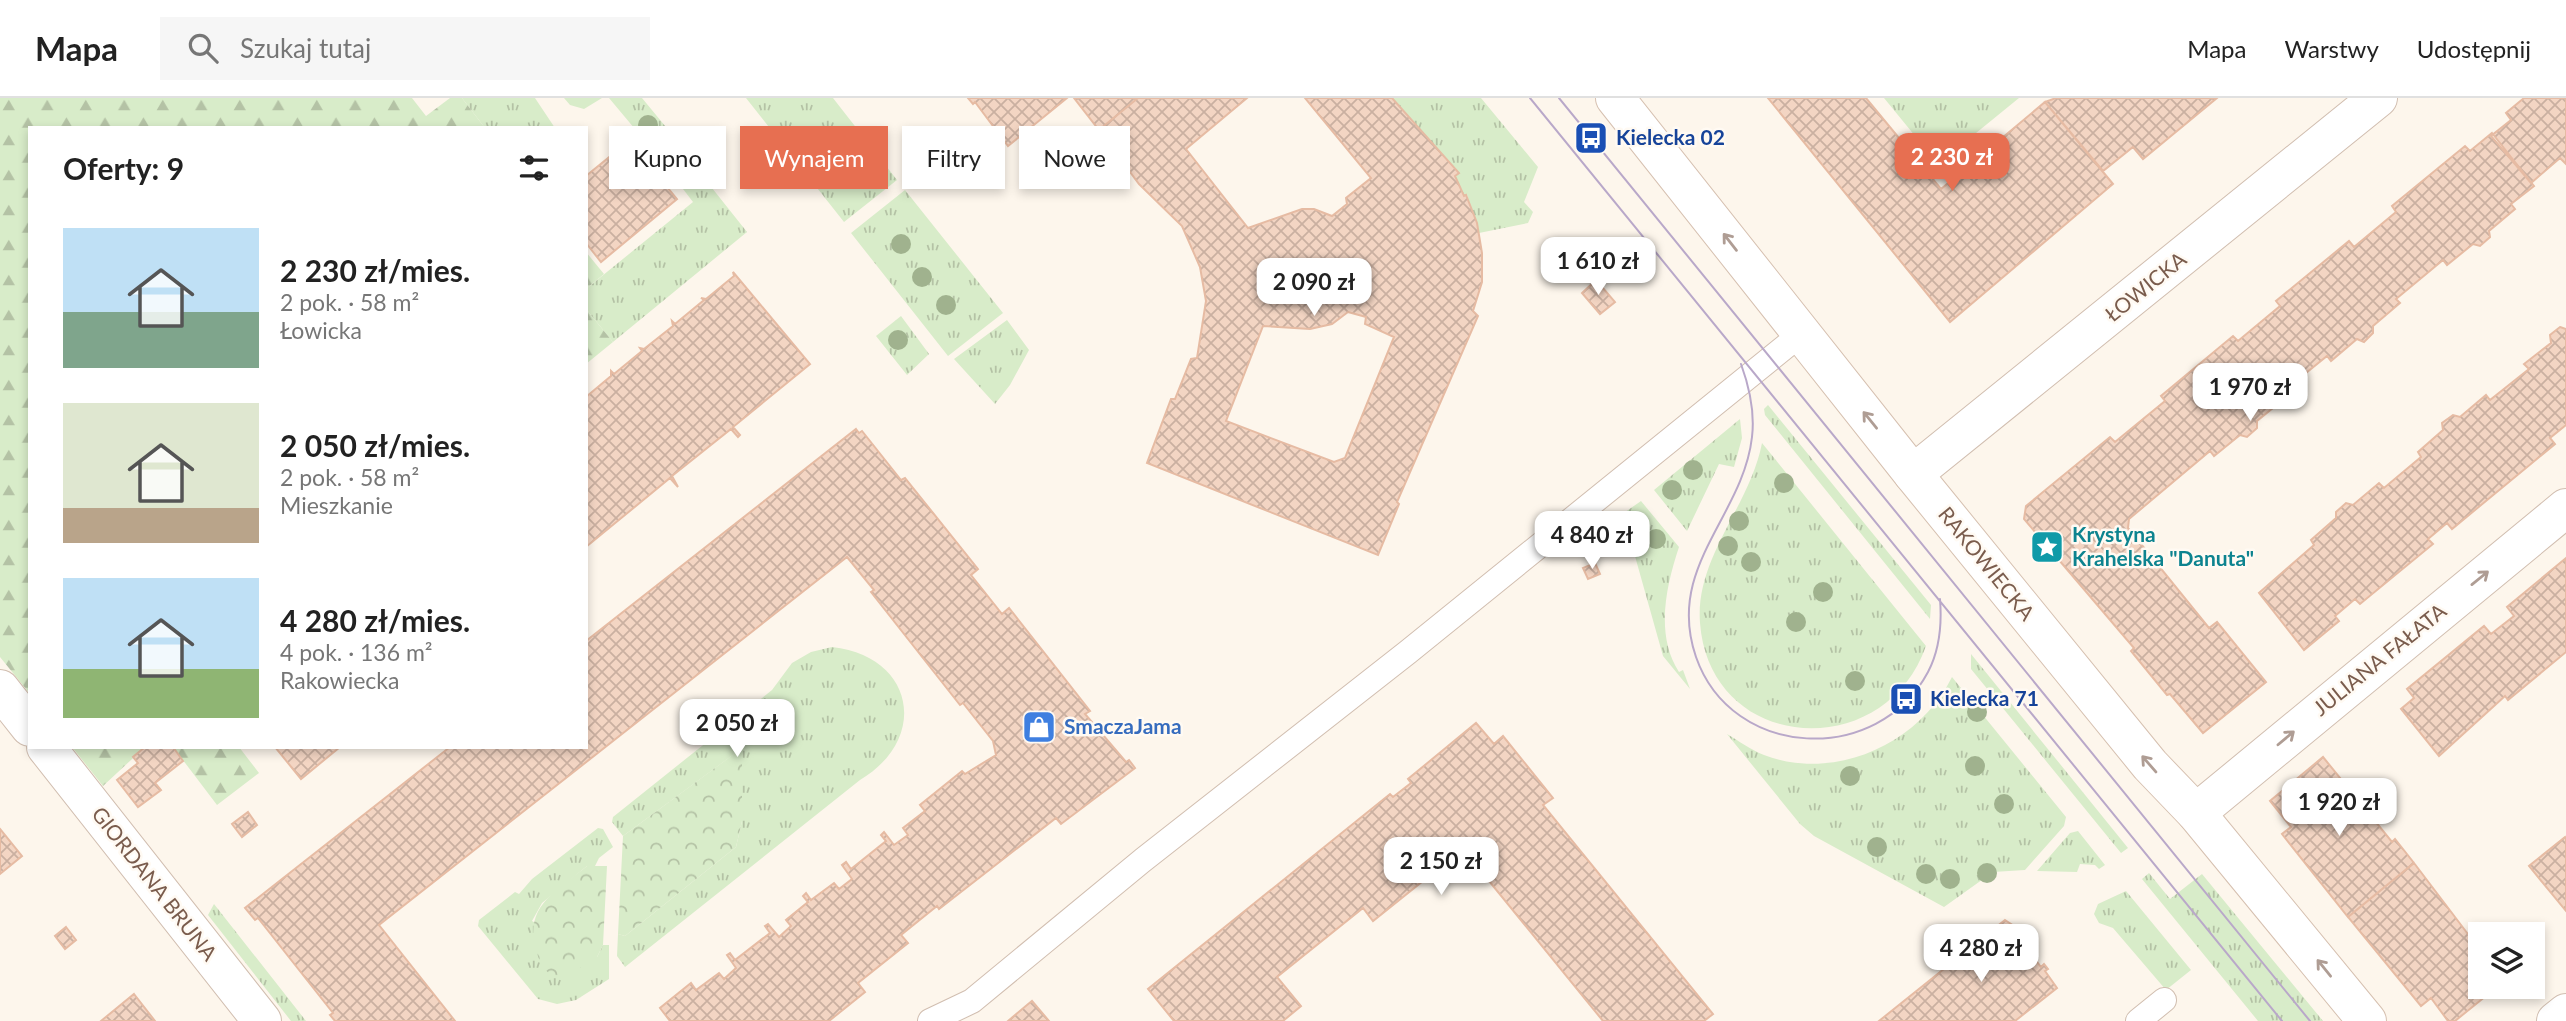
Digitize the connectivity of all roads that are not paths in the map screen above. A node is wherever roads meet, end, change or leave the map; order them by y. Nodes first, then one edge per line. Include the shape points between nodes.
1 (1615, 98) edge
2 (2378, 98) edge
3 (1801, 334) junction
4 (1913, 474) junction
5 (2566, 508) edge
6 (0, 689) edge
7 (28, 724) edge
8 (48, 749) edge
9 (2196, 813) junction
10 (2164, 1000) dead end
11 (2566, 1013) edge
12 (262, 1021) edge
13 (930, 1021) edge
14 (2138, 1021) edge
15 (2367, 1021) edge
16 (2556, 1021) edge

3 -> 1 street, RAKOWIECKA
2 - 4 street, ŁOWICKA
4 -> 3 street, RAKOWIECKA
3 - 13 lane via 972,1000
9 -> 4 street, RAKOWIECKA via 2150,765
9 -> 5 street, JULIANA FAŁATA
6 - 7 street
8 - 12 street, GIORDANA BRUNA
15 -> 9 street, RAKOWIECKA
10 - 14 lane
11 - 16 street

